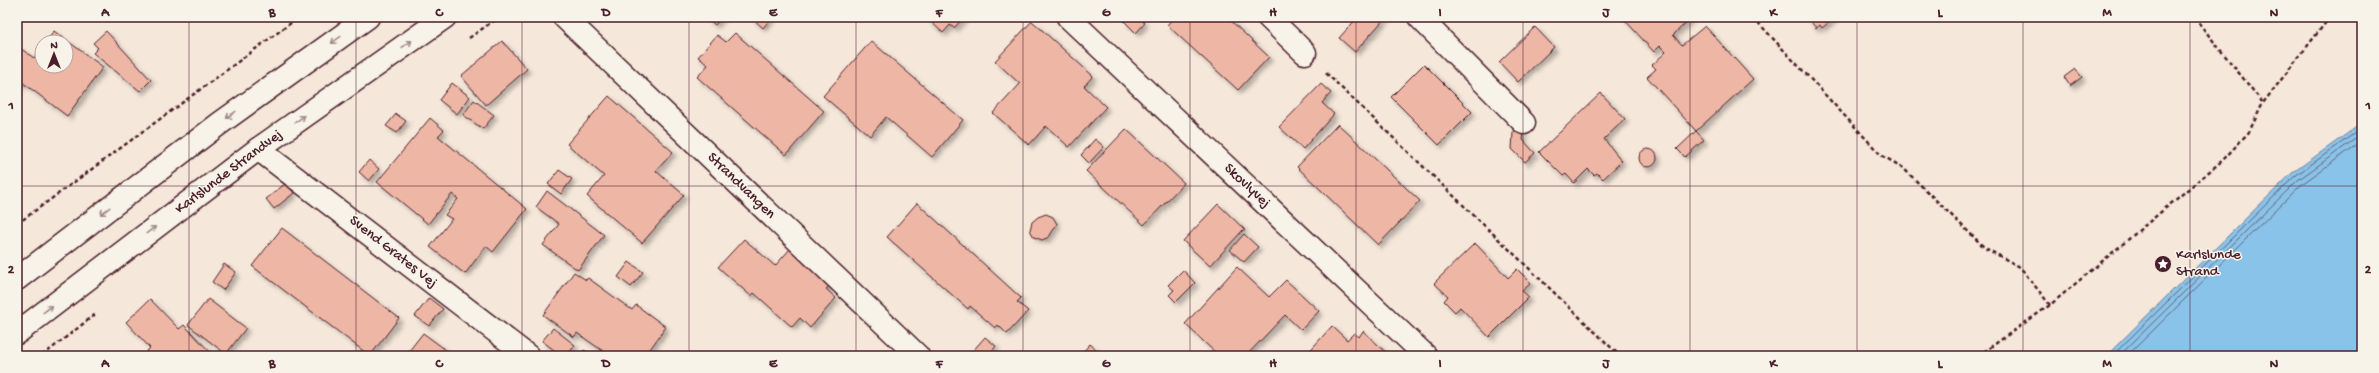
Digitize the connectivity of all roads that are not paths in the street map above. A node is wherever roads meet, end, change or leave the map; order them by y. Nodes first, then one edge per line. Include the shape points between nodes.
1 (368, 17) edge
2 (445, 17) edge
3 (564, 17) edge
4 (1068, 17) edge
5 (1268, 17) edge
6 (1419, 17) edge
7 (1305, 53) road end
8 (1524, 123) dead end
9 (258, 149) junction
10 (17, 278) edge
11 (17, 333) edge
12 (528, 356) edge
13 (918, 356) edge
14 (1426, 356) edge

1 -> 10 street via 219,124
9 -> 2 street, Karlslunde Strandvej
3 - 13 street, Strandvangen
4 - 14 street, Skovlyvej
5 - 7 street
6 - 8 street
11 -> 9 street, Karlslunde Strandvej
9 - 12 street, Svend Grates Vej

